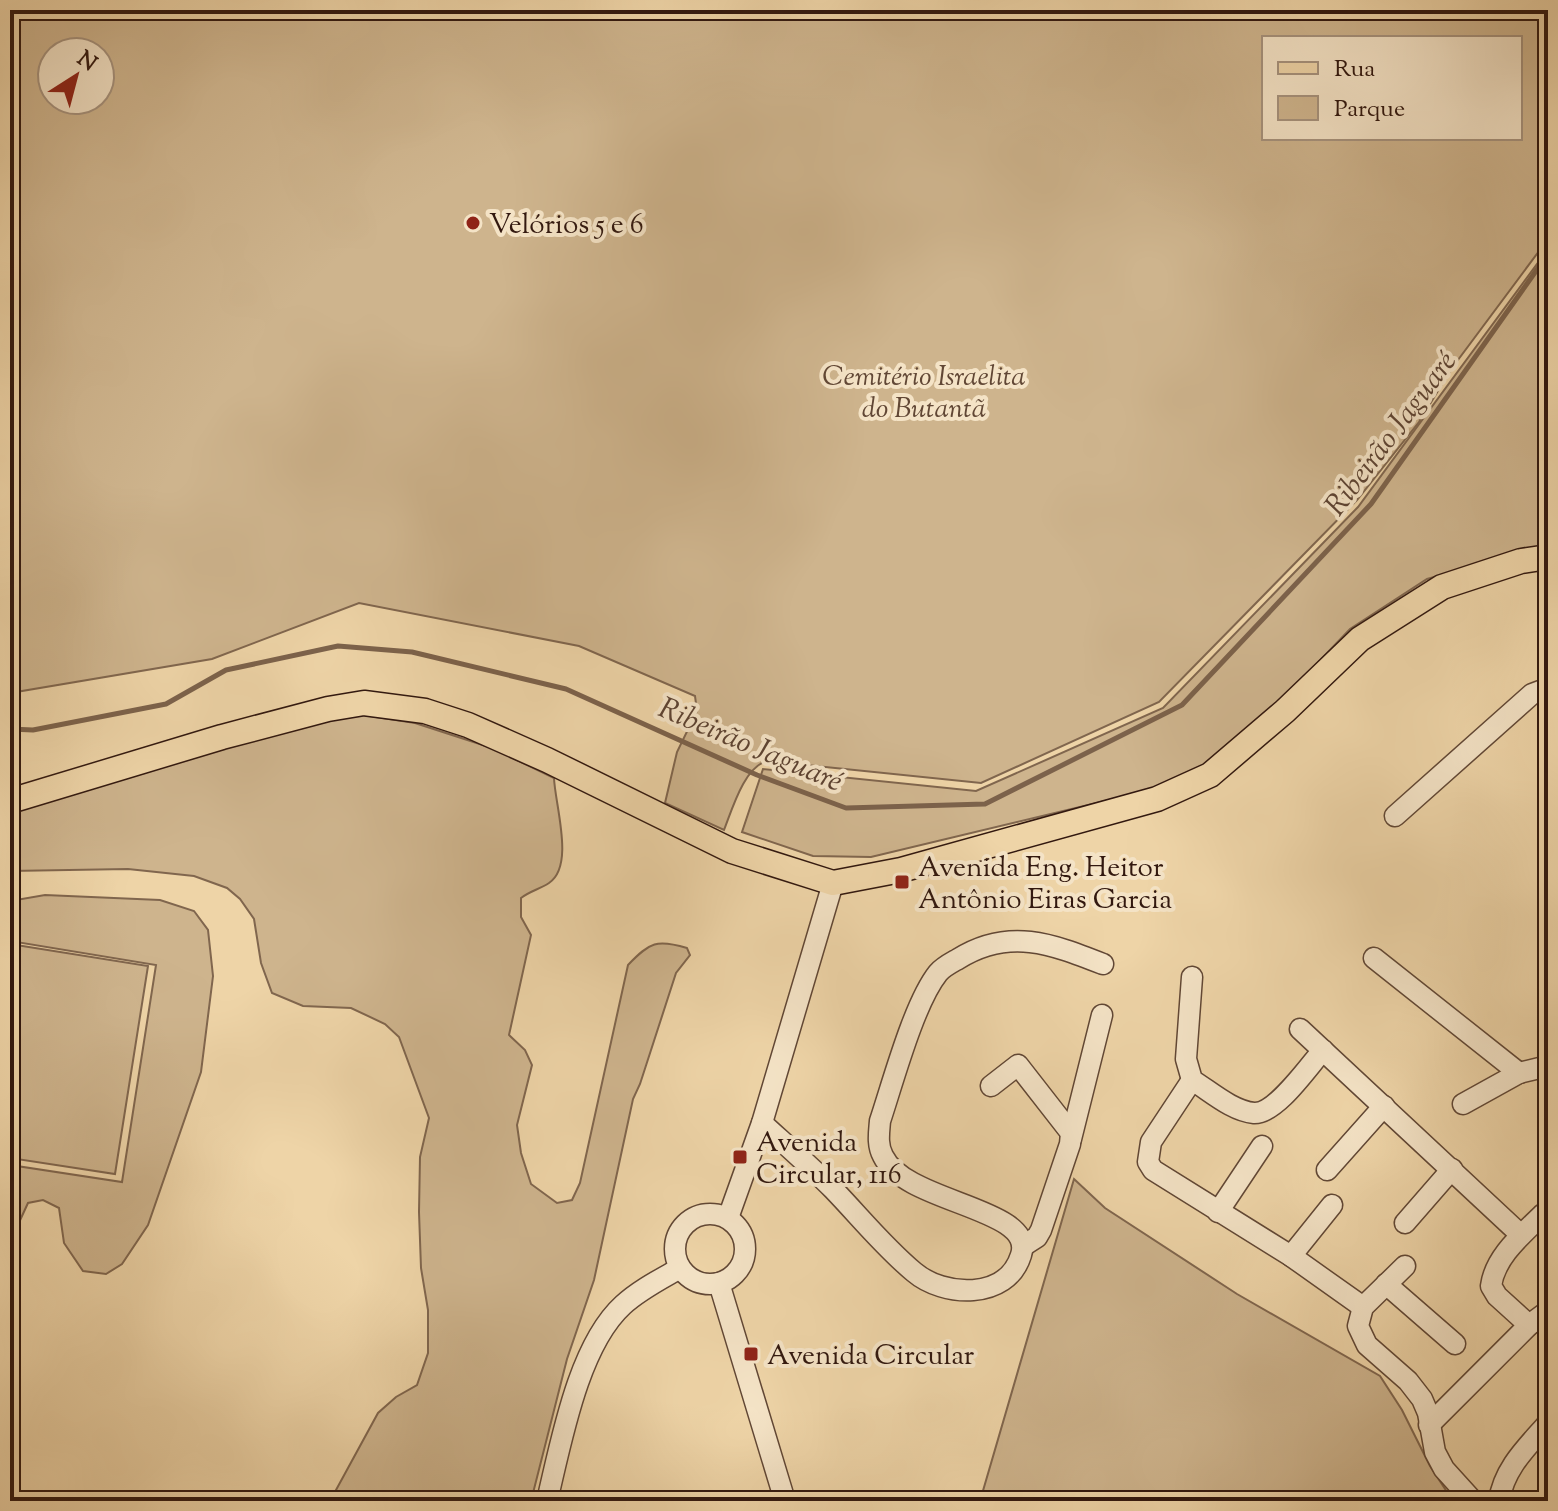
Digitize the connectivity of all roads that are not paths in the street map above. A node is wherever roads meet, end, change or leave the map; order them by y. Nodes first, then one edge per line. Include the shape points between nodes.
1 (1548, 557) edge
2 (1548, 688) edge
3 (10, 801) edge
4 (1395, 816) dead end
5 (833, 883) junction
6 (1374, 958) dead end
7 (1103, 964) dead end
8 (1192, 977) dead end
9 (1102, 1015) dead end
10 (1300, 1029) dead end
11 (1323, 1050) junction
12 (1548, 1066) edge
13 (1519, 1073) junction
14 (1192, 1080) junction
15 (991, 1086) dead end
16 (1463, 1104) dead end
17 (1384, 1106) junction
18 (762, 1123) junction
19 (1071, 1139) junction
20 (1262, 1146) dead end
21 (1452, 1169) junction
22 (1327, 1170) dead end
23 (1332, 1205) dead end
24 (1218, 1212) junction
25 (1543, 1214) dead end
26 (728, 1218) junction
27 (1405, 1223) dead end
28 (1521, 1235) junction
29 (1023, 1246) junction
30 (1291, 1256) junction
31 (1405, 1266) dead end
32 (680, 1268) junction
33 (719, 1283) junction
34 (1386, 1284) junction
35 (1363, 1307) junction
36 (1548, 1311) edge
37 (1529, 1325) junction
38 (1455, 1344) dead end
39 (1548, 1423) edge
40 (1429, 1425) junction
41 (547, 1501) edge
42 (785, 1501) edge
43 (1473, 1501) edge
44 (1499, 1501) edge

1 - 5 main road via 1442,587 1360,639 1210,775 1157,799 901,870
2 - 4 street via 1532,694
3 - 5 main road via 222,737 364,703 425,711 468,725 732,851
5 - 18 street
6 - 13 street
7 - 29 street via 1055,945 1022,940 992,944 940,971 927,992 880,1121 882,1155 898,1176 1004,1221 1017,1230
8 - 14 street via 1186,1059
9 - 19 street
10 - 11 street
11 - 14 street via 1264,1112 1233,1106
11 - 17 street
12 - 13 street
13 - 16 street
14 - 24 street via 1151,1142 1148,1162
15 - 19 street via 1018,1065
17 - 21 street
17 - 22 street
18 - 26 street
18 - 29 street via 929,1284 956,1291 995,1284 1011,1272
19 - 29 street via 1041,1230
20 - 24 street
21 - 27 street
21 - 28 street
23 - 30 street
24 - 30 street
25 - 28 street
26 - 32 street via 705,1214 684,1224 675,1246
26 - 33 street via 746,1248 739,1270
28 - 37 street via 1498,1266 1491,1286
30 - 35 street
31 - 34 street
32 - 33 street via 697,1282
32 - 41 street via 622,1306 599,1334 585,1365
33 - 42 street
34 - 35 street
34 - 38 street
35 - 40 street via 1358,1326 1367,1345 1422,1399
36 - 37 street
37 - 40 street
39 - 44 street via 1510,1467
40 - 43 street via 1444,1469

